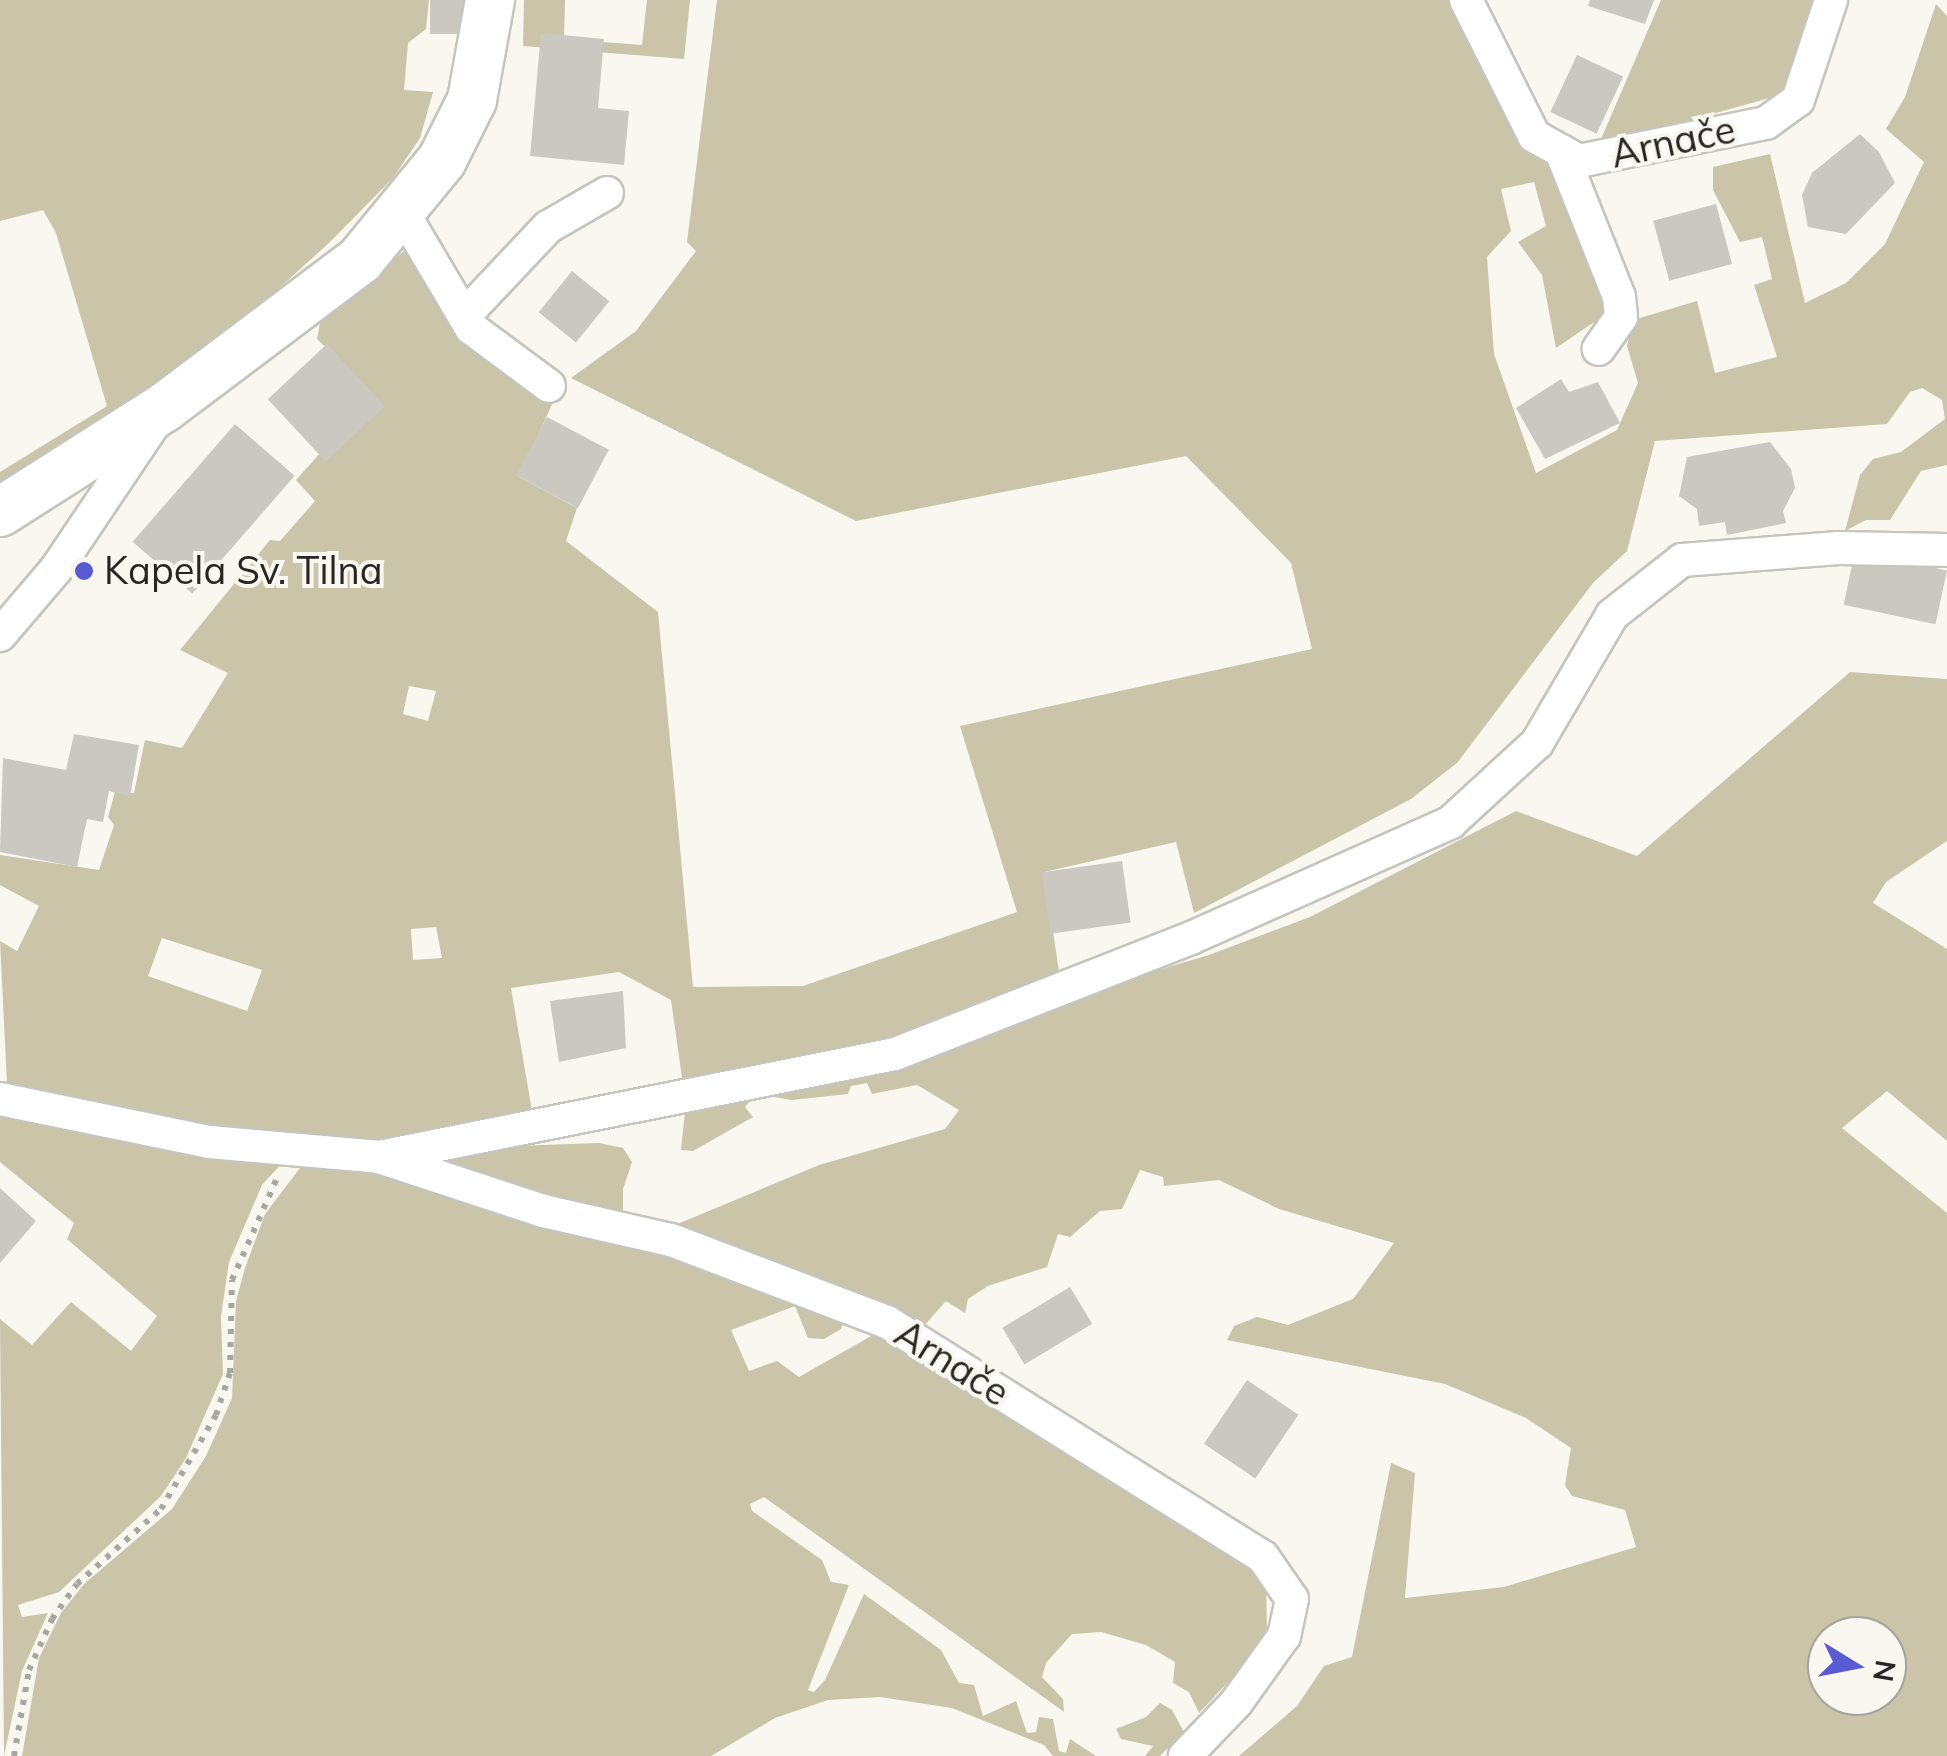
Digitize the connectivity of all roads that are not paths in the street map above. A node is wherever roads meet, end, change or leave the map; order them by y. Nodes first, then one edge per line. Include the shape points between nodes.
1 (490, 0) edge
2 (1466, 0) edge
3 (1831, 0) edge
4 (1561, 151) junction
5 (607, 192) dead end
6 (404, 213) junction
7 (464, 316) junction
8 (1599, 350) dead end
9 (548, 386) dead end
10 (165, 408) junction
11 (0, 512) edge
12 (1947, 550) edge
13 (0, 635) edge
14 (0, 1100) edge
15 (380, 1157) junction
16 (1186, 1756) edge

1 - 6 street via 472,100 442,160
2 - 4 street, Arnače via 1534,136
3 - 4 street, Arnače via 1798,100 1766,122 1579,161
4 - 8 street via 1619,296 1621,317
5 - 7 street via 548,226
6 - 7 street
6 - 10 street via 314,301
7 - 9 street via 510,363
10 - 11 street
10 - 13 street via 57,568
12 - 15 street via 1838,548 1682,560 1612,615 1536,742 1451,822 1053,993 895,1054
14 - 15 street via 209,1142
15 - 16 street, Arnače via 542,1211 671,1240 887,1322 1263,1557 1292,1599 1284,1636 1236,1703

